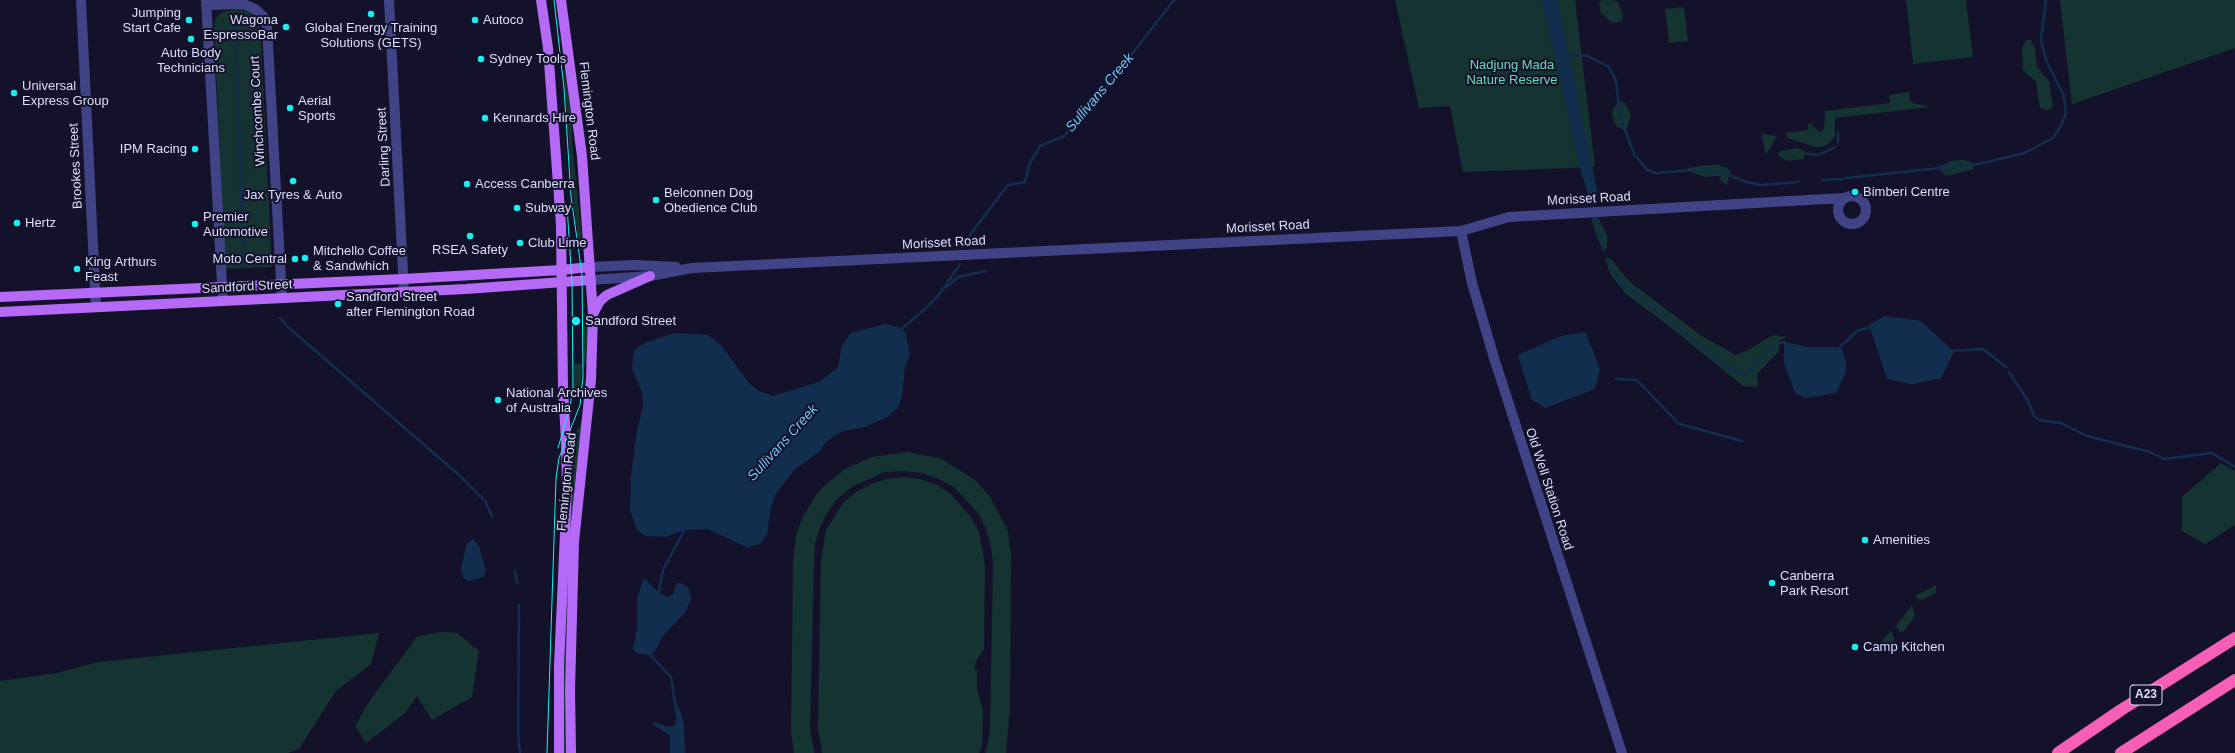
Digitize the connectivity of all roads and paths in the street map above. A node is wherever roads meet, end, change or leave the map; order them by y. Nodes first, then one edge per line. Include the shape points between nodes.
1 (81, 0) edge
2 (390, 0) edge
3 (541, 0) edge
4 (561, 0) edge
5 (206, 2) edge
6 (1843, 198) dead end
7 (1461, 231) junction
8 (590, 267) junction
9 (692, 268) junction
10 (561, 270) junction
11 (650, 276) junction
12 (403, 279) junction
13 (591, 280) junction
14 (561, 283) junction
15 (281, 284) junction
16 (222, 287) junction
17 (95, 292) junction
18 (404, 292) junction
19 (0, 297) edge
20 (282, 298) junction
21 (222, 301) junction
22 (96, 307) junction
23 (0, 312) edge
24 (593, 314) junction
25 (2235, 638) edge
26 (2235, 680) edge
27 (559, 753) edge
28 (571, 753) edge
29 (1622, 753) edge
30 (2058, 753) edge
31 (2121, 753) edge

1 - 17 street, Brookes Street
2 - 12 street, Darling Street
3 - 10 main road, Flemington Road via 548,48 556,147
4 - 8 main road, Flemington Road via 582,156
5 - 15 street, Winchcombe Court via 244,4 263,16 266,28
5 - 16 street, Winchcombe Court
6 - 7 street, Morisset Road via 1509,217
7 - 9 street, Morisset Road
7 - 29 street, Old Well Station Road via 1473,287 1494,358
8 - 9 street, Morisset Road via 635,265
8 - 10 main road, Morisset Road
8 - 13 main road, Flemington Road
9 - 11 street, Morisset Road
10 - 12 main road, Sandford Street
10 - 14 main road, Flemington Road
11 - 13 street, Morisset Road
11 - 24 main road via 607,295
12 - 15 main road, Sandford Street
12 - 18 street, Darling Street
13 - 14 main road, Sandford Street
13 - 24 main road, Flemington Road
14 - 18 main road, Sandford Street
14 - 27 main road, Flemington Road via 562,389 567,477 558,665
15 - 16 main road, Sandford Street
15 - 20 street, Winchcombe Court
16 - 17 main road, Sandford Street
16 - 21 street, Winchcombe Court
17 - 19 main road, Sandford Street
17 - 22 street, Brookes Street
18 - 20 main road, Sandford Street
20 - 21 main road, Sandford Street
21 - 22 main road, Sandford Street
22 - 23 main road, Sandford Street
24 - 28 main road, Flemington Road via 591,379 574,542
25 - 30 highway, A23
26 - 31 highway, A23

